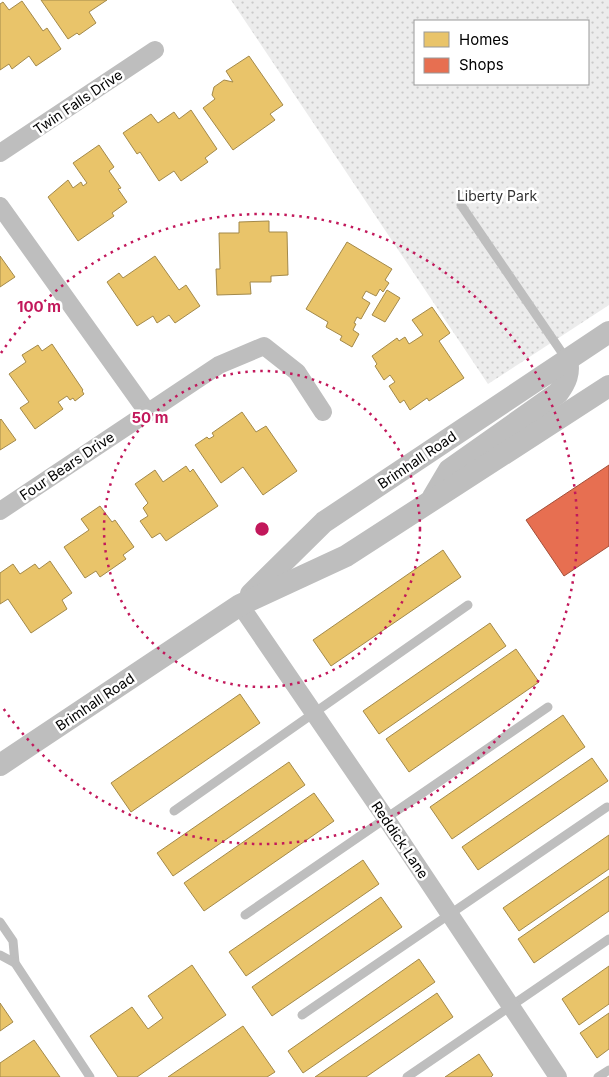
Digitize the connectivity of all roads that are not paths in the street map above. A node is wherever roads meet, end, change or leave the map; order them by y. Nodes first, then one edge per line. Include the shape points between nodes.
1 (155, 50) dead end
2 (0, 154) edge
3 (462, 205) dead end
4 (0, 206) edge
5 (609, 332) edge
6 (567, 360) junction
7 (609, 386) edge
8 (323, 412) dead end
9 (148, 413) junction
10 (430, 502) junction
11 (0, 511) edge
12 (240, 605) junction
13 (468, 605) dead end
14 (548, 706) dead end
15 (313, 712) junction
16 (0, 765) edge
17 (607, 807) dead end
18 (174, 811) dead end
19 (386, 818) junction
20 (245, 915) dead end
21 (450, 915) junction
22 (0, 922) edge
23 (609, 939) edge
24 (0, 955) edge
25 (14, 963) junction
26 (511, 1007) junction
27 (302, 1015) dead end
28 (609, 1070) edge
29 (90, 1077) edge
30 (406, 1077) edge
31 (558, 1077) edge
32 (598, 1077) edge

1 - 2 street, Twin Falls Drive
3 - 6 lane
4 - 9 street
5 - 6 street, Brimhall Road
6 - 10 street via 568,374 558,392 449,470
6 - 12 street, Brimhall Road via 324,522
7 - 10 street, Brimhall Road
8 - 9 street, Four Bears Drive via 297,372 264,346 219,365
9 - 11 street, Four Bears Drive
10 - 12 street, Brimhall Road via 346,556
12 - 15 street, Reddick Lane
12 - 16 street, Brimhall Road
13 - 15 lane
14 - 19 lane
15 - 18 lane
15 - 19 street, Reddick Lane
17 - 21 lane
19 - 20 lane
19 - 21 street, Reddick Lane
21 - 26 street, Reddick Lane
21 - 27 lane
22 - 25 lane via 13,941
23 - 26 lane
24 - 25 lane
25 - 29 lane
26 - 30 lane
26 - 31 street, Reddick Lane
28 - 32 lane

